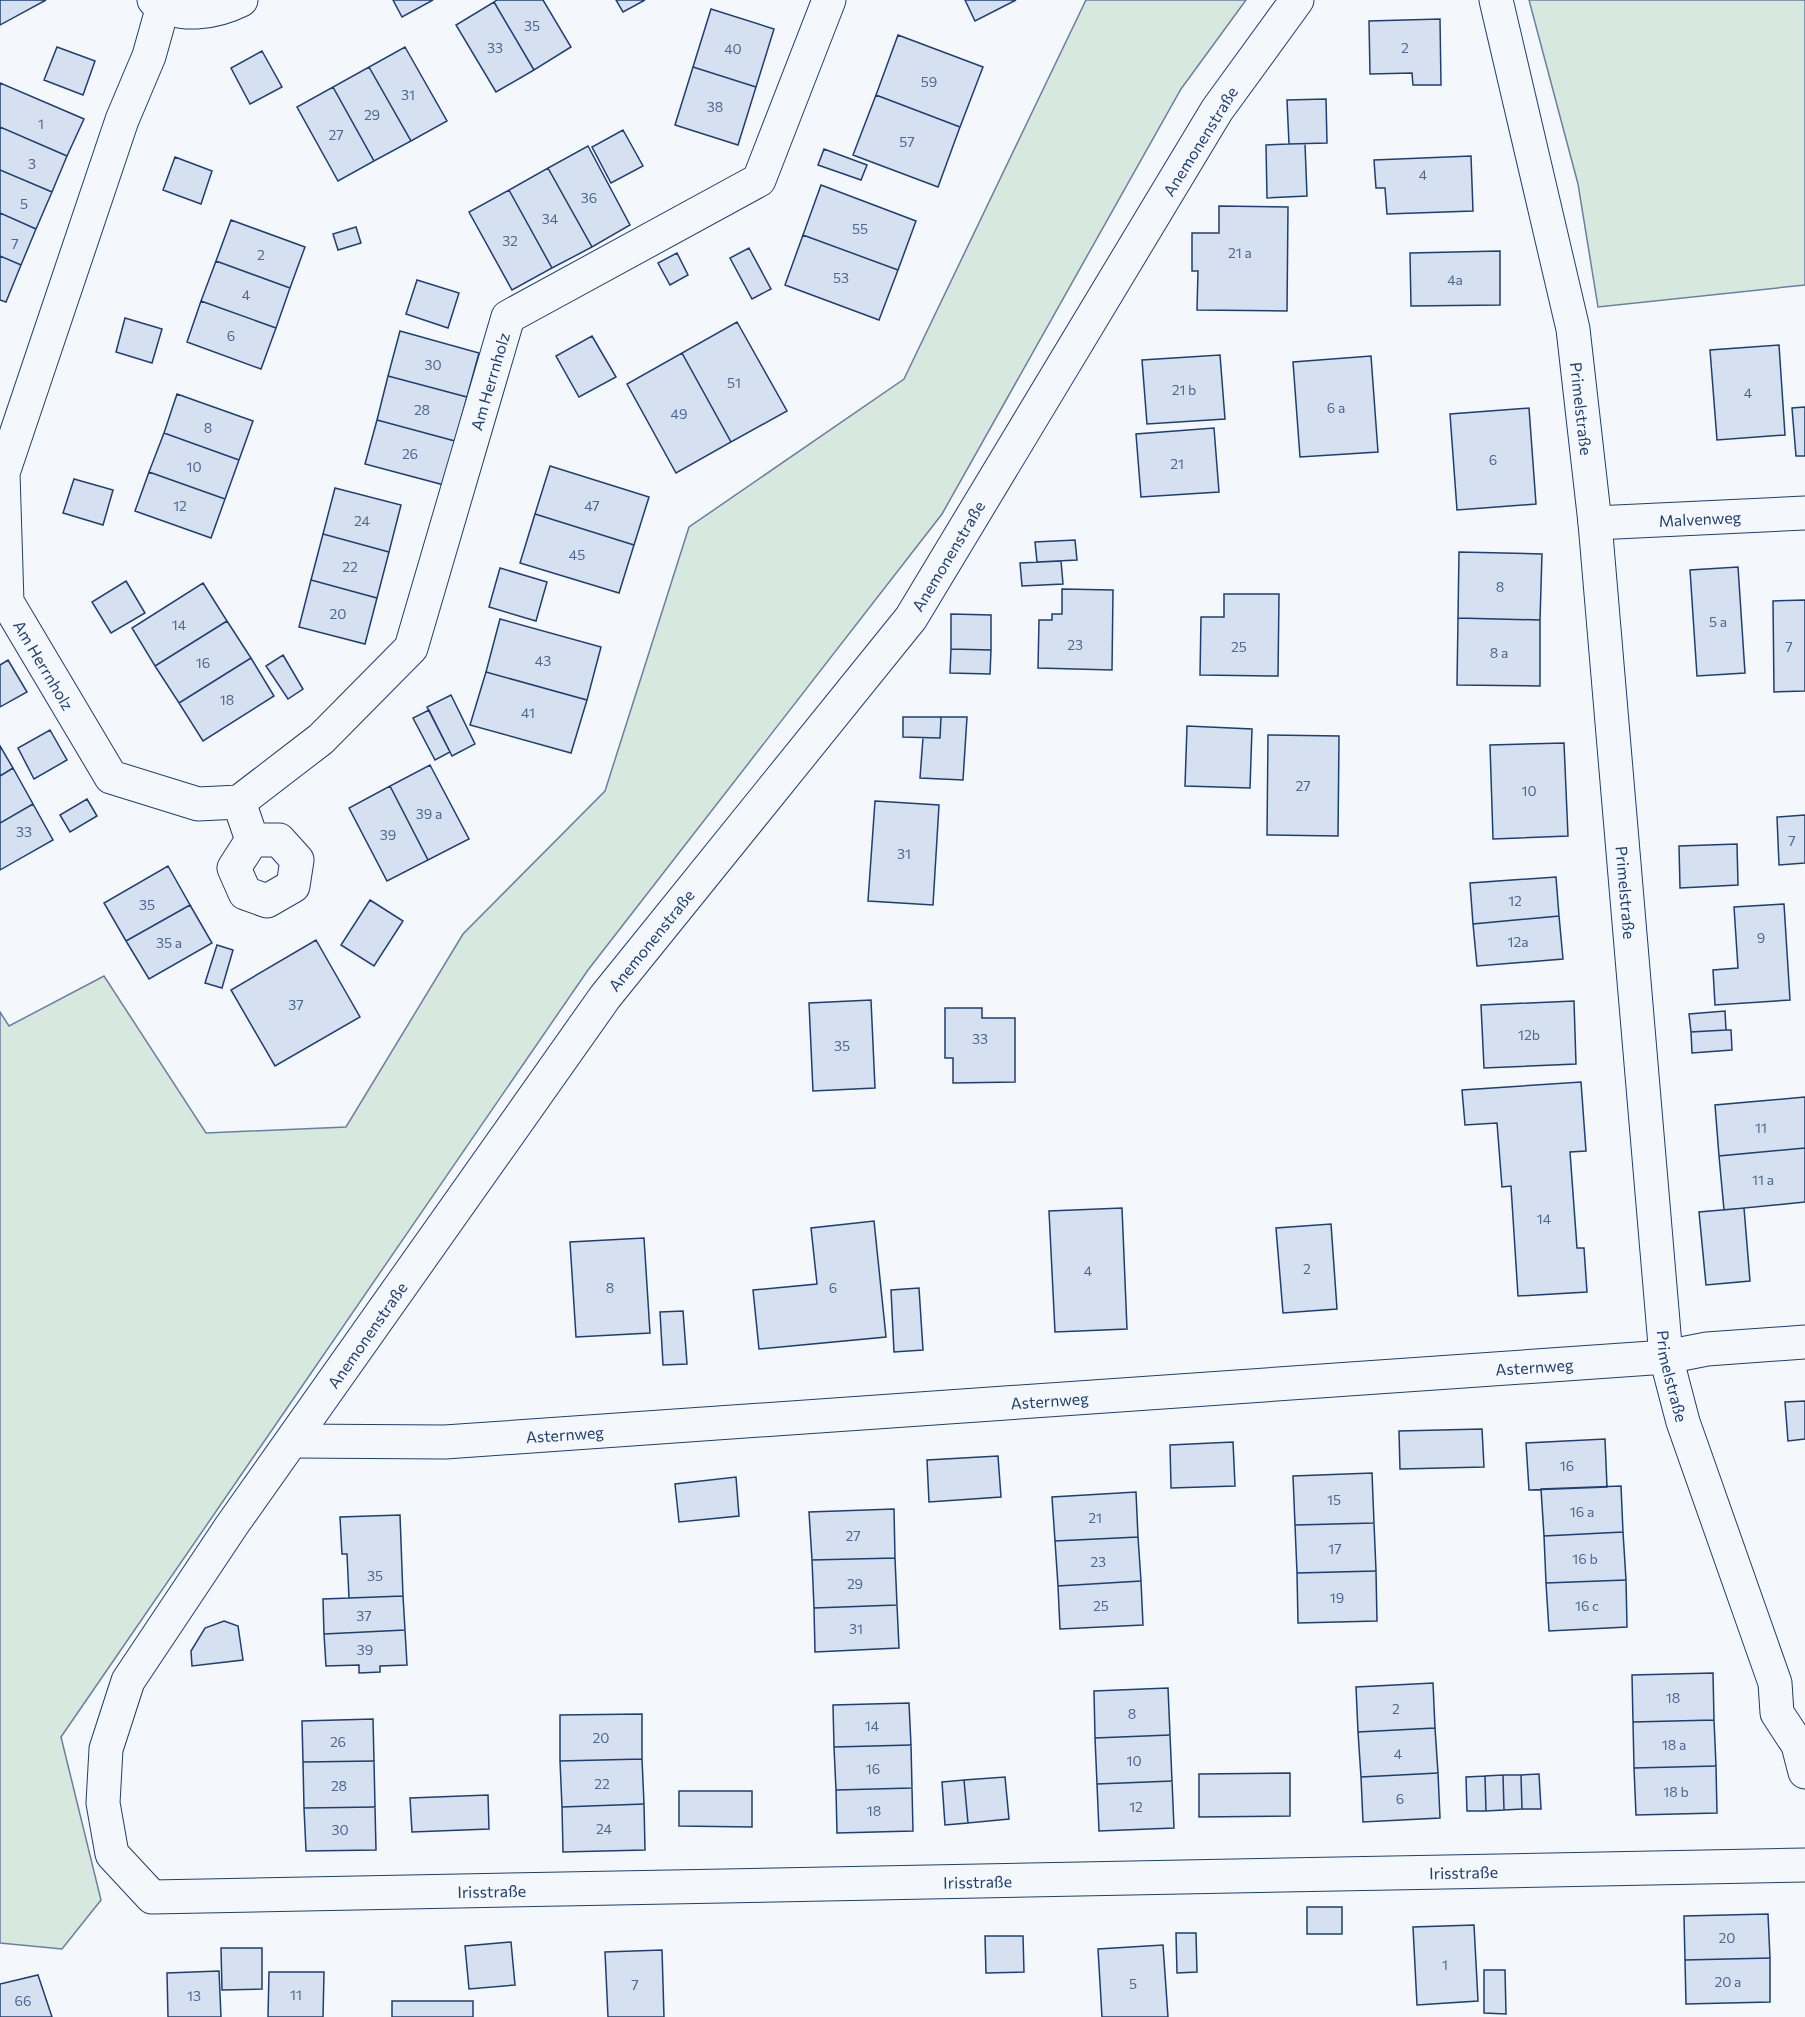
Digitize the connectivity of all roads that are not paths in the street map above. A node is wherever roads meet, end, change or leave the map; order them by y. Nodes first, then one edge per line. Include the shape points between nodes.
1 (241, 0) edge
2 (829, 0) edge
3 (1296, 0) edge
4 (1496, 0) edge
5 (158, 3) edge
6 (1805, 513) edge
7 (1595, 523) junction
8 (239, 802) junction
9 (252, 840) dead end
10 (1805, 1342) edge
11 (1666, 1358) junction
12 (293, 1441) junction
13 (1805, 1772) edge
14 (1805, 1865) edge
15 (152, 1897) joint

1 - 5 street via 221,10 187,12
2 - 8 street, Am Herrnholz via 759,180 508,317 411,648 321,739
3 - 12 street, Anemonenstraße via 1217,110 911,618 605,997
4 - 7 street, Primelstraße via 1573,329
5 - 8 street, Am Herrnholz via 149,56 122,120 3,472 7,602 111,777 198,804
6 - 7 street, Malvenweg
7 - 11 street, Primelstraße
8 - 9 street
10 - 11 street, Asternweg via 1707,1349
11 - 12 street, Asternweg via 445,1442
11 - 13 street, Primelstraße via 1683,1422 1775,1683 1777,1713 1798,1745
12 - 15 street, Anemonenstraße via 128,1681 106,1749 103,1803 112,1854
14 - 15 street, Irisstraße

